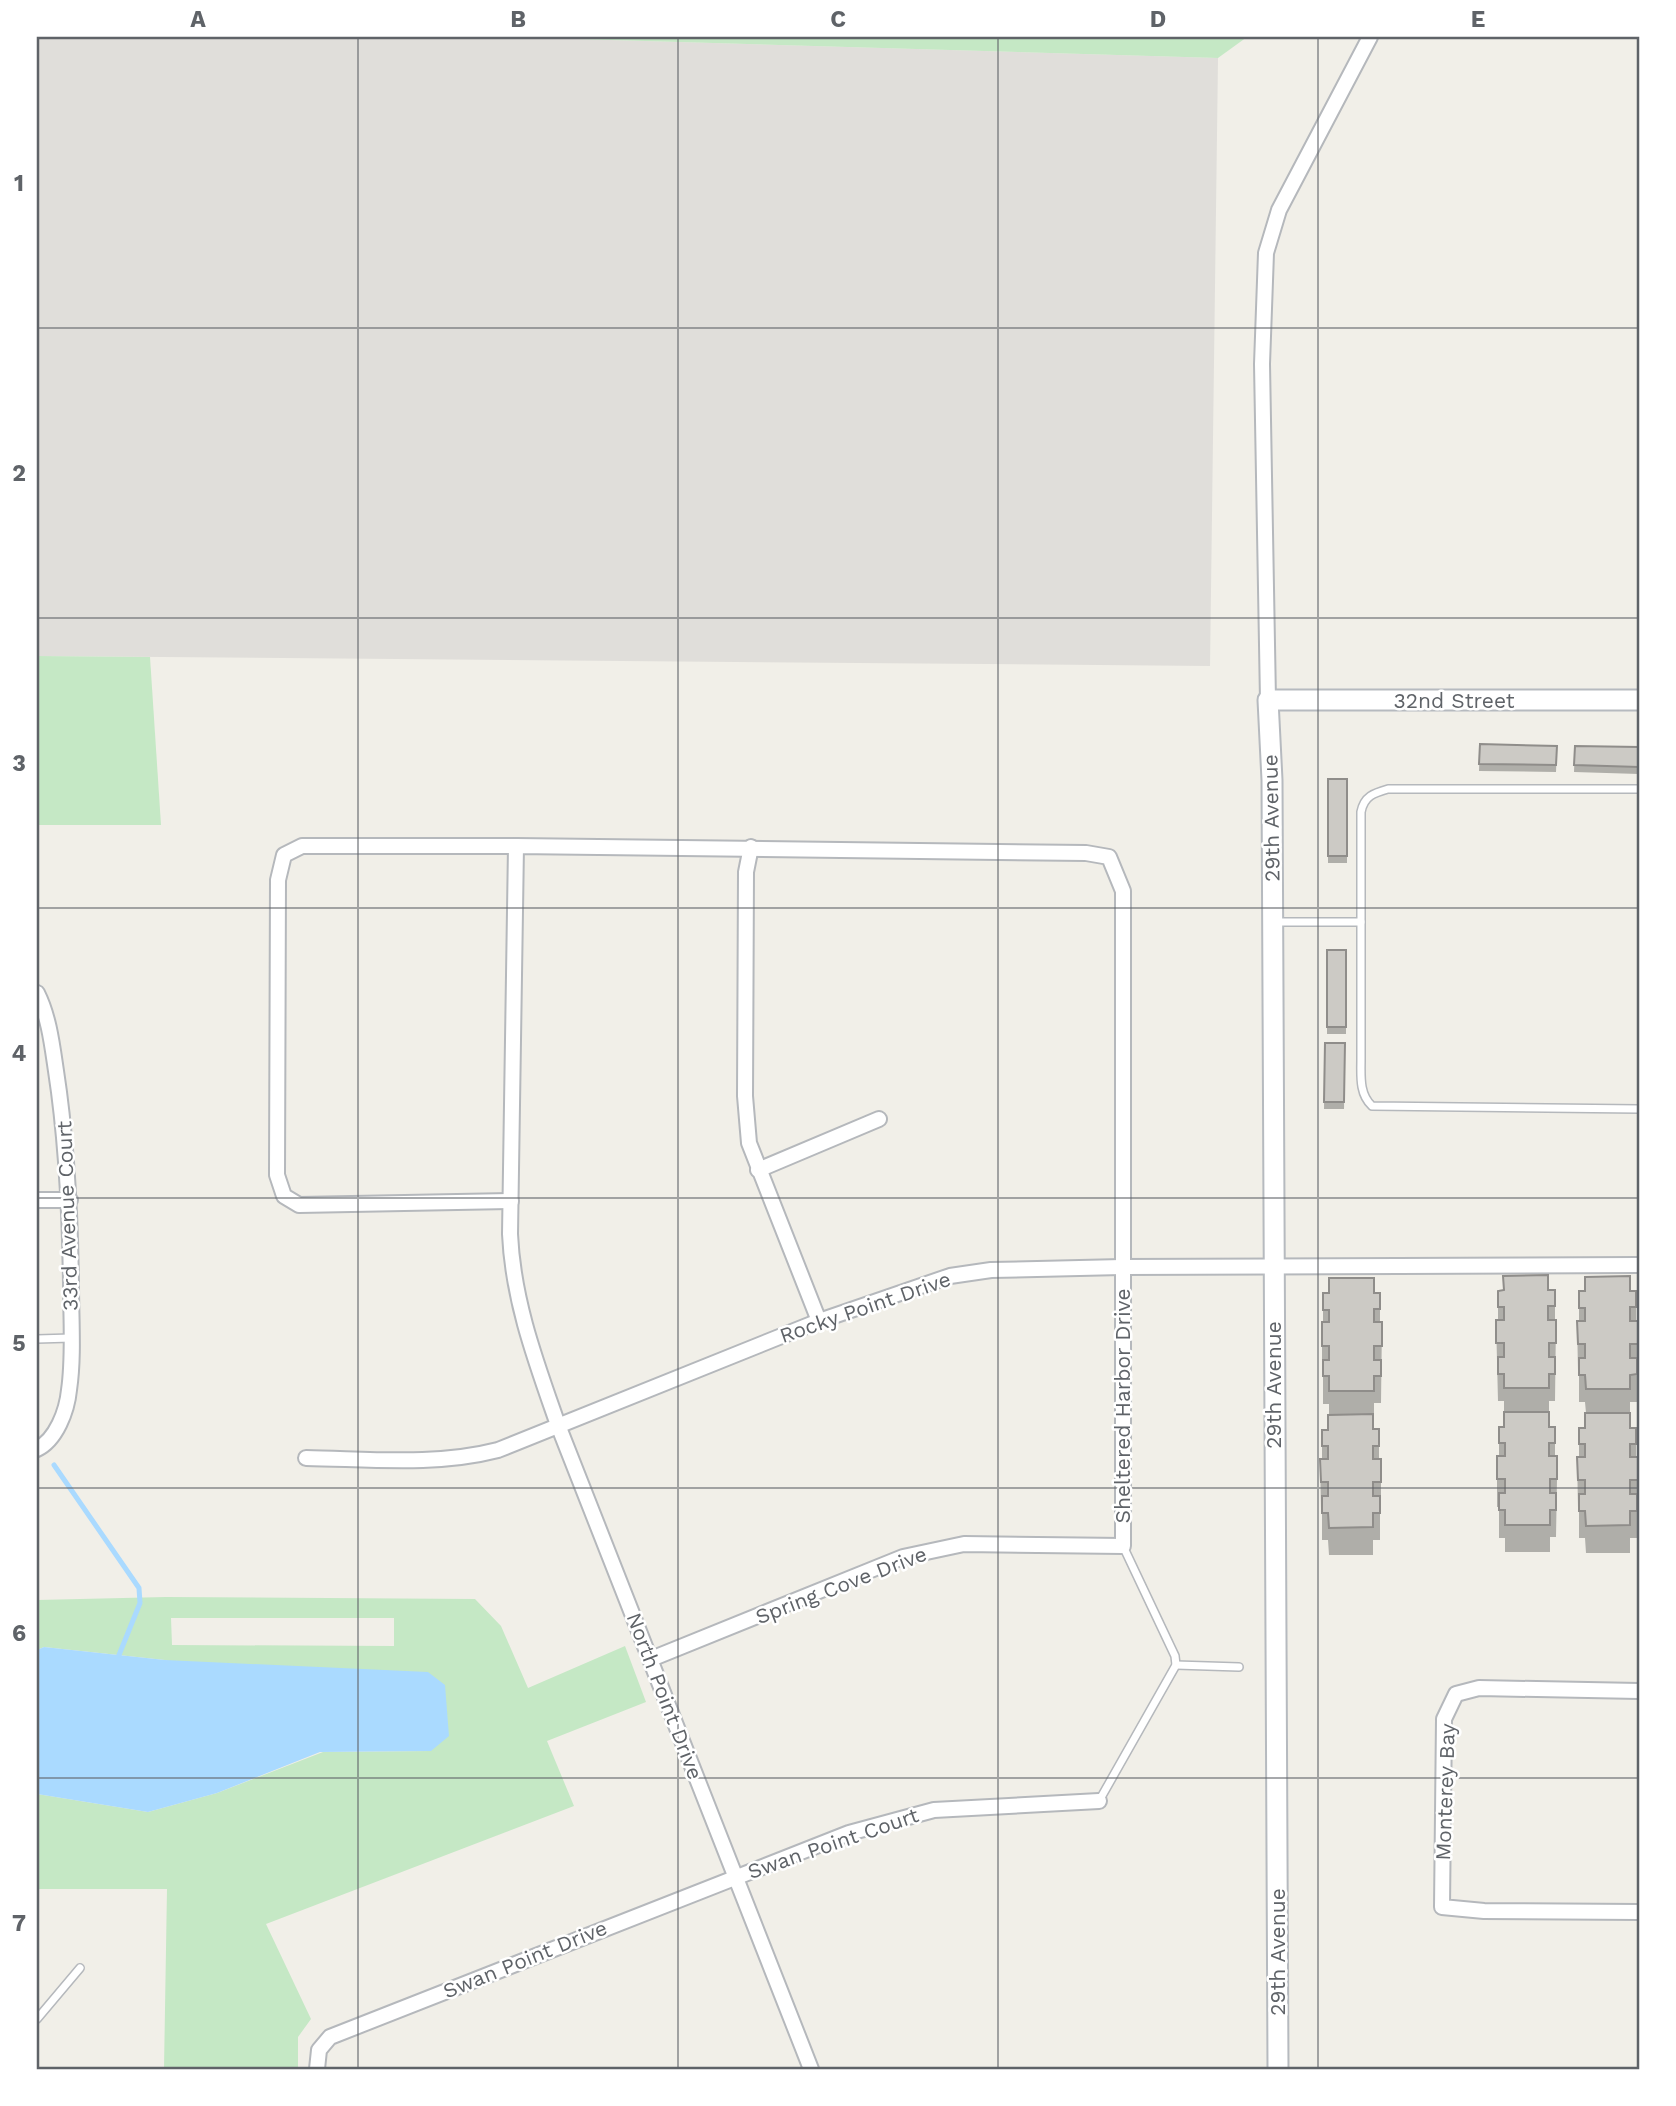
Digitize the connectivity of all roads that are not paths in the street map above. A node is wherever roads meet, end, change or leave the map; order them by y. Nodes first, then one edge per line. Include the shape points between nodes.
1 (1370, 37) edge
2 (1639, 699) edge
3 (1268, 700) junction
4 (1639, 789) edge
5 (516, 846) junction
6 (751, 847) junction
7 (1272, 922) junction
8 (1361, 922) junction
9 (37, 993) edge
10 (1639, 1110) edge
11 (879, 1119) dead end
12 (758, 1170) junction
13 (37, 1200) edge
14 (70, 1200) junction
15 (511, 1201) junction
16 (1639, 1265) edge
17 (1272, 1266) junction
18 (1122, 1267) junction
19 (819, 1321) junction
20 (71, 1338) junction
21 (37, 1339) edge
22 (558, 1425) junction
23 (37, 1449) edge
24 (306, 1458) dead end
25 (1123, 1546) junction
26 (651, 1659) junction
27 (1176, 1665) junction
28 (1239, 1667) dead end
29 (1639, 1691) edge
30 (1099, 1801) joint
31 (735, 1876) junction
32 (1639, 1912) edge
33 (80, 1968) dead end
34 (37, 2019) edge
35 (317, 2069) edge
36 (811, 2069) edge
37 (1278, 2069) edge

1 - 3 street via 1279,210 1266,253 1262,364
2 - 3 street, 32nd Street
3 - 7 street, 29th Avenue
4 - 8 lane via 1388,789 1373,793 1363,803 1362,812
5 - 6 street
5 - 15 street, North Point Drive
5 - 15 street via 302,846 285,855 278,880 277,1175 285,1196 299,1205
6 - 12 street via 746,872 745,1096 749,1143
6 - 18 street, Sheltered Harbor Drive via 1109,857 1123,891
7 - 8 lane
7 - 17 street, 29th Avenue
8 - 10 lane via 1362,1087 1372,1106
9 - 14 street, 33rd Avenue Court via 44,1008 67,1140
11 - 12 street
12 - 19 street
13 - 14 street
14 - 20 street, 33rd Avenue Court
15 - 22 street, North Point Drive via 512,1265 523,1321
16 - 17 street, Rocky Point Drive
17 - 18 street, Rocky Point Drive
17 - 37 street, 29th Avenue
18 - 19 street, Rocky Point Drive via 991,1270 950,1276
18 - 25 street, Sheltered Harbor Drive
19 - 22 street, Rocky Point Drive
20 - 21 lane
20 - 23 street, 33rd Avenue Court via 69,1392 61,1419 51,1439
22 - 24 street, Rocky Point Drive via 468,1458
22 - 26 street, North Point Drive
25 - 26 street, Spring Cove Drive via 964,1544 903,1557
25 - 27 lane
26 - 31 street, North Point Drive
27 - 28 lane
27 - 30 lane
29 - 32 street, Monterey Bay via 1479,1688 1456,1694 1444,1719 1442,1907 1484,1912
30 - 31 street, Swan Point Court via 934,1810 849,1833
31 - 35 street, Swan Point Drive via 330,2037 319,2050
31 - 36 street, North Point Drive
33 - 34 lane

